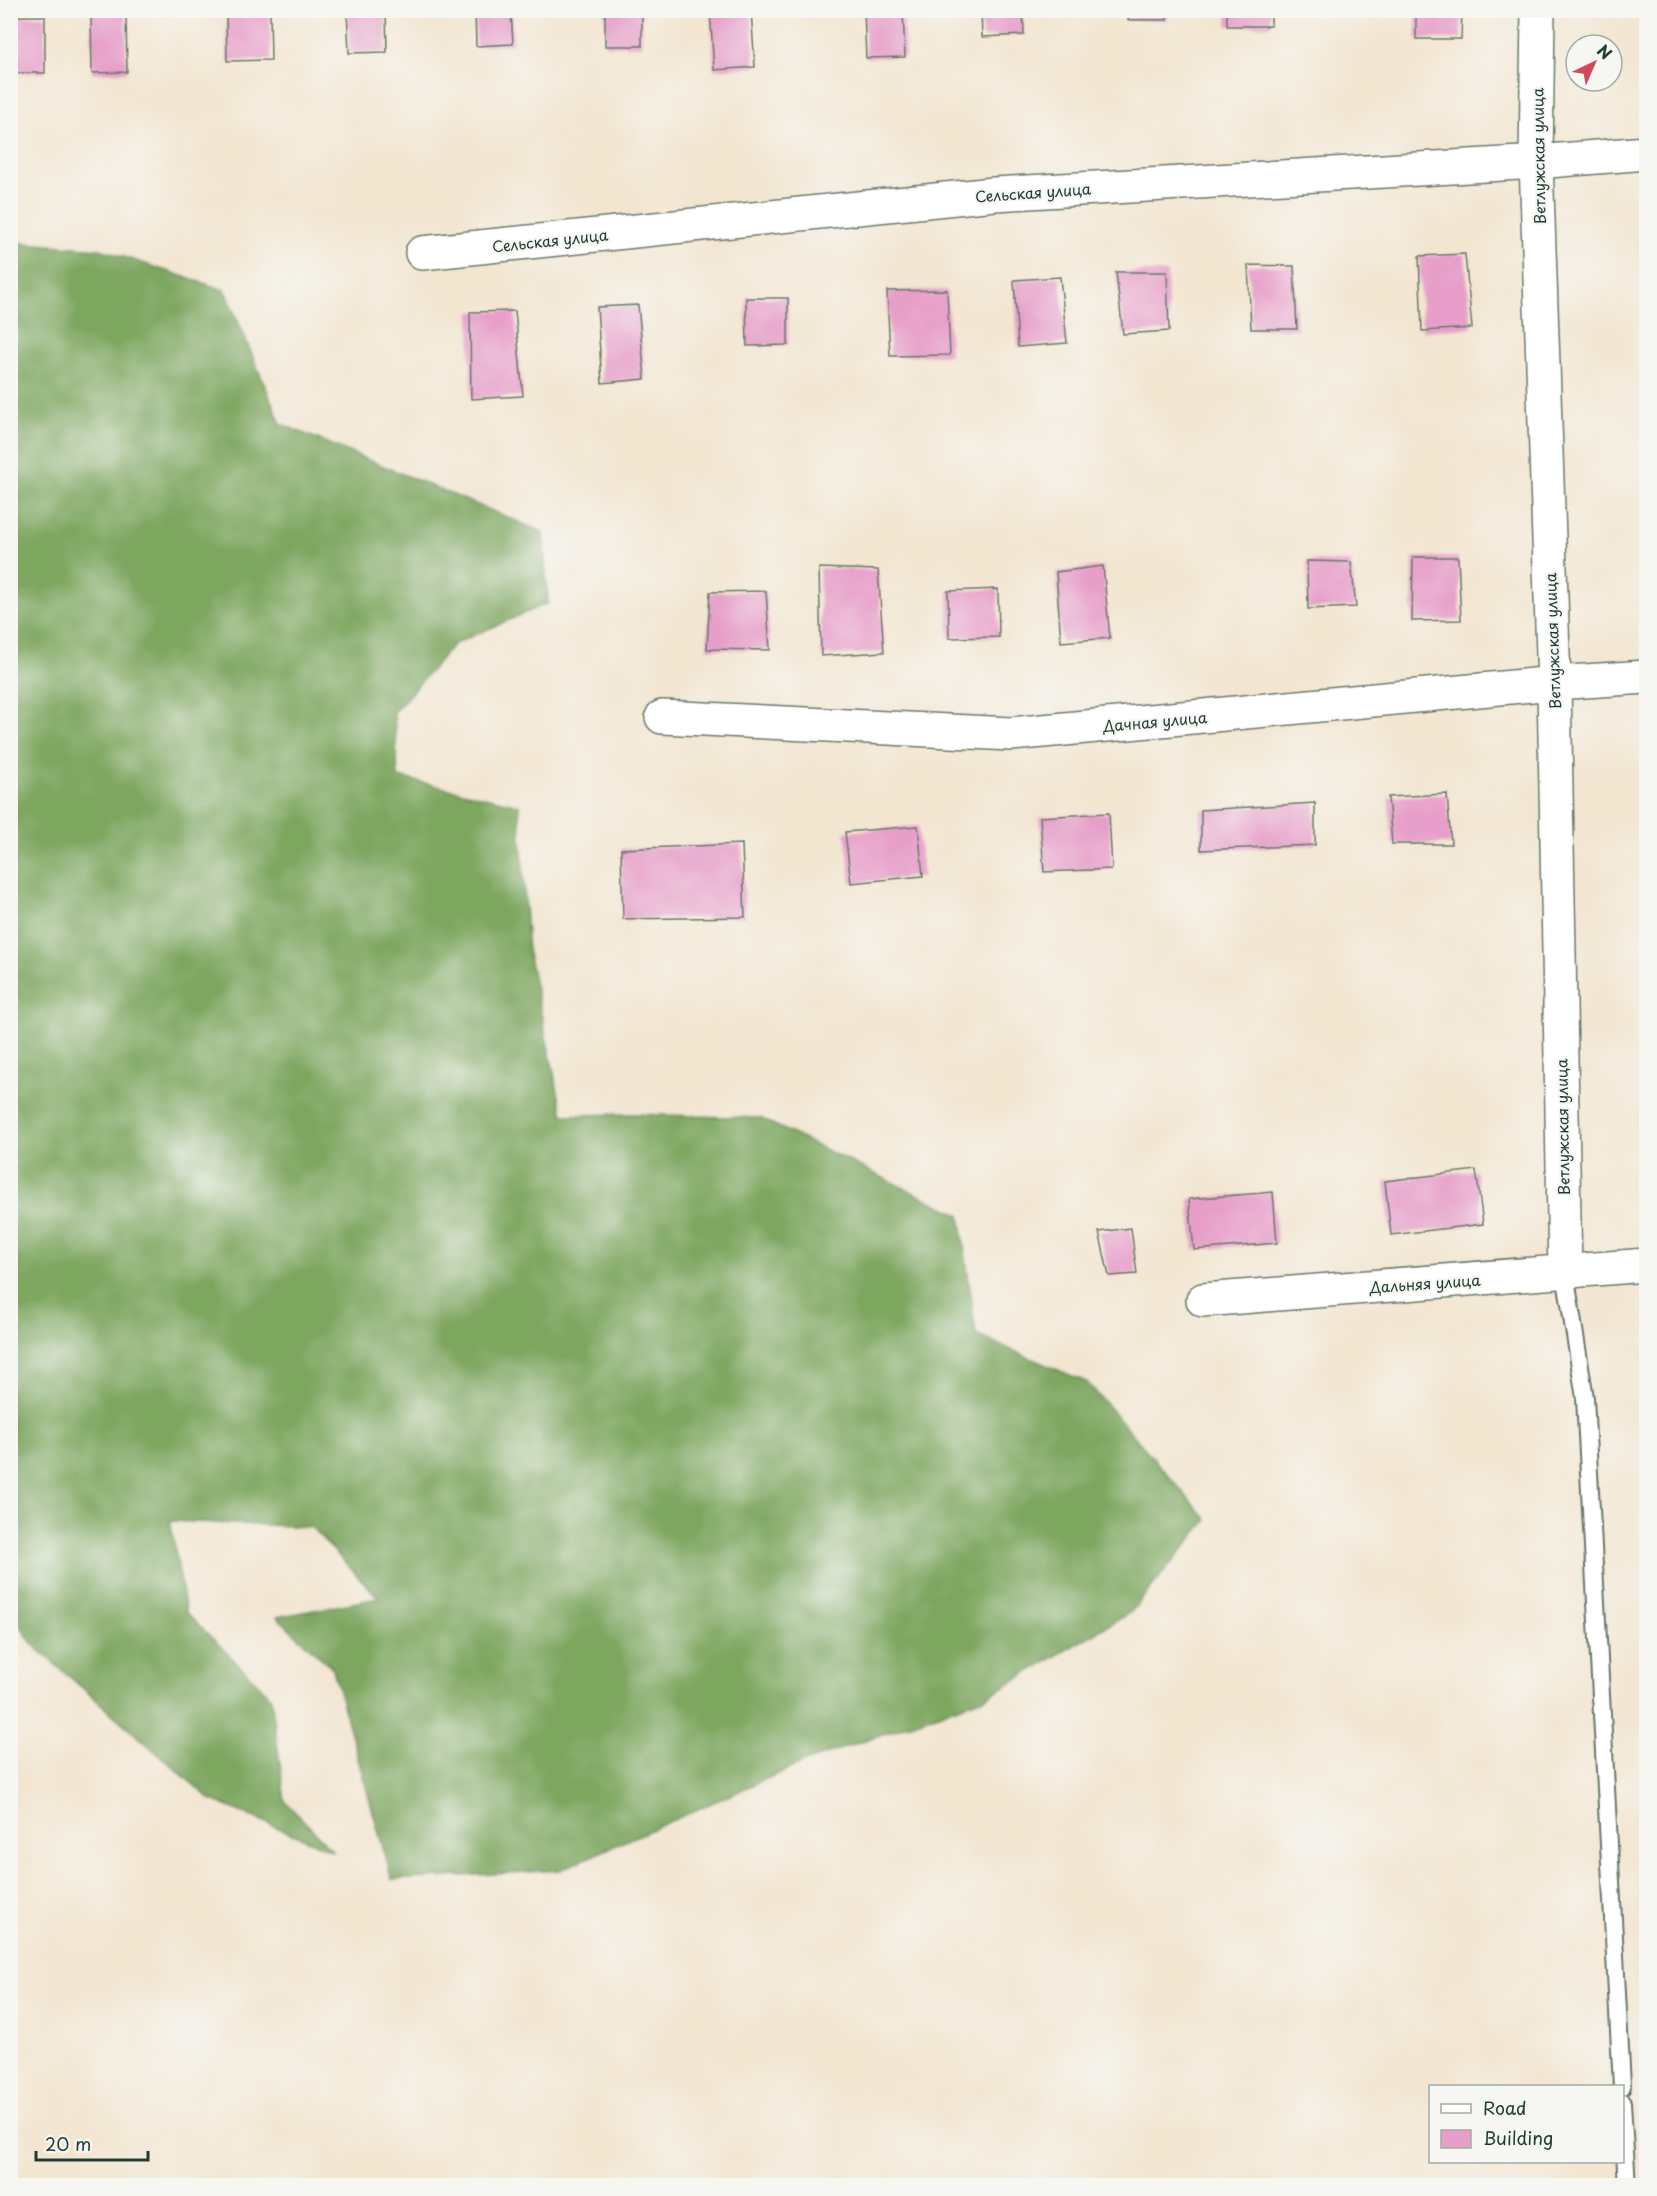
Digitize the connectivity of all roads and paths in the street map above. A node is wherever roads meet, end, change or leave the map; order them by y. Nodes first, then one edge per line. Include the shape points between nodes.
1 (1538, 10) edge
2 (1647, 153) edge
3 (1536, 162) junction
4 (422, 253) dead end
5 (1647, 677) edge
6 (1554, 683) junction
7 (662, 717) dead end
8 (1647, 1265) edge
9 (1565, 1273) junction
10 (1203, 1300) dead end
11 (1622, 2085) edge
12 (1624, 2123) edge
13 (1627, 2186) edge

1 - 3 street, Ветлужская улица
2 - 3 street, Сельская улица
3 - 4 street, Сельская улица via 994,194
3 - 6 street, Ветлужская улица
5 - 6 street, Дачная улица
6 - 7 street, Дачная улица via 1011,734
6 - 9 street, Ветлужская улица
8 - 9 street, Дальняя улица
9 - 10 street, Дальняя улица
9 - 11 lane via 1585,1398
12 - 13 lane

